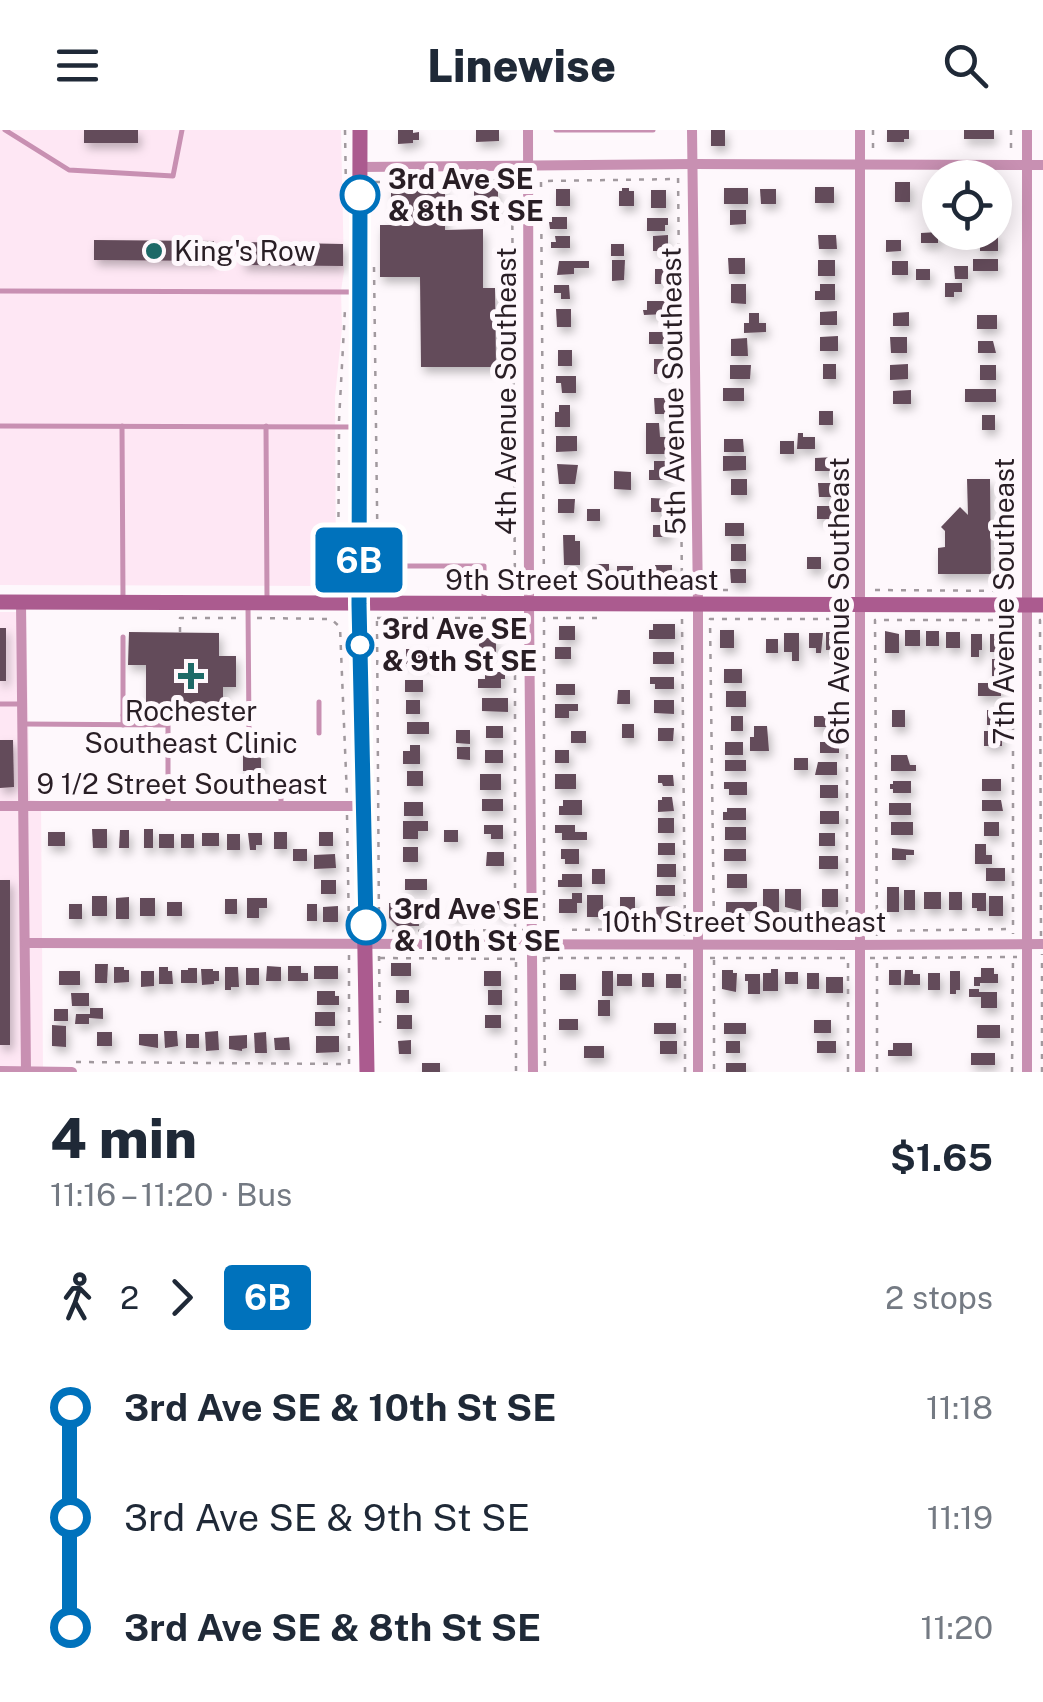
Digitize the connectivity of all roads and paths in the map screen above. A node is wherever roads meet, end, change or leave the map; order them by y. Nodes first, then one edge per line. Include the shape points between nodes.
1 (4, 130) edge
2 (182, 130) edge
3 (345, 130) edge
4 (360, 130) edge
5 (528, 130) edge
6 (556, 130) edge
7 (652, 130) edge
8 (692, 130) edge
9 (860, 130) edge
10 (873, 130) edge
11 (1010, 130) edge
12 (1027, 130) edge
13 (1011, 160) edge
14 (678, 164) junction
15 (693, 164) junction
16 (867, 164) junction
17 (922, 164) edge
18 (1012, 165) edge
19 (1028, 165) junction
20 (1043, 165) edge
21 (360, 167) junction
22 (528, 167) junction
23 (678, 179) junction
24 (374, 182) dead end
25 (346, 206) dead end
26 (374, 264) dead end
27 (0, 290) edge
28 (352, 292) junction
29 (0, 426) edge
30 (122, 426) junction
31 (266, 426) junction
32 (339, 426) junction
33 (359, 426) junction
34 (404, 566) dead end
35 (338, 585) dead end
36 (378, 586) dead end
37 (516, 590) dead end
38 (543, 590) dead end
39 (682, 590) dead end
40 (874, 590) dead end
41 (1012, 590) dead end
42 (0, 602) edge
43 (21, 602) junction
44 (122, 602) junction
45 (248, 604) junction
46 (267, 604) junction
47 (359, 604) junction
48 (484, 604) junction
49 (528, 604) junction
50 (1035, 605) edge
51 (698, 606) junction
52 (861, 606) junction
53 (180, 618) dead end
54 (331, 618) dead end
55 (544, 618) dead end
56 (682, 618) dead end
57 (1043, 620) edge
58 (180, 632) dead end
59 (123, 638) dead end
60 (319, 702) dead end
61 (0, 704) edge
62 (22, 704) junction
63 (123, 715) junction
64 (248, 716) junction
65 (22, 724) junction
66 (123, 725) junction
67 (249, 733) dead end
68 (319, 733) dead end
69 (281, 779) dead end
70 (347, 795) dead end
71 (0, 806) edge
72 (24, 806) junction
73 (168, 806) junction
74 (364, 806) junction
75 (281, 807) junction
76 (348, 817) dead end
77 (1013, 929) joint
78 (1043, 929) edge
79 (544, 930) junction
80 (379, 931) joint
81 (847, 931) joint
82 (348, 932) dead end
83 (26, 942) junction
84 (366, 944) junction
85 (1026, 944) junction
86 (1043, 944) edge
87 (538, 945) junction
88 (699, 945) junction
89 (860, 945) junction
90 (349, 954) dead end
91 (544, 958) junction
92 (1043, 958) edge
93 (380, 1034) dead end
94 (64, 1062) dead end
95 (350, 1064) junction
96 (0, 1071) edge
97 (11, 1072) edge
98 (26, 1072) edge
99 (72, 1072) edge
100 (350, 1072) edge
101 (368, 1072) edge
102 (516, 1072) edge
103 (533, 1072) edge
104 (545, 1072) edge
105 (685, 1072) edge
106 (698, 1072) edge
107 (714, 1072) edge
108 (848, 1072) edge
109 (860, 1072) edge
110 (876, 1072) edge
111 (1012, 1072) edge
112 (1027, 1072) edge
113 (1042, 1072) edge

1 - 2 lane via 69,170 173,176
3 - 25 path
4 - 21 street
5 - 22 street, 4th Avenue Southeast
6 - 7 lane
8 - 15 street, 5th Avenue Southeast
9 - 16 street, 6th Avenue Southeast
10 - 16 path
11 - 13 path
12 - 19 street, 7th Avenue Southeast
14 - 15 street
14 - 22 street
14 - 23 path
15 - 16 street
15 - 51 street, 5th Avenue Southeast
16 - 17 street
16 - 52 street, 6th Avenue Southeast
18 - 19 street
19 - 20 street
19 - 50 street, 7th Avenue Southeast
21 - 22 street
21 - 28 street
22 - 49 street, 4th Avenue Southeast
23 - 38 path via 540,181
23 - 39 path
24 - 37 path via 512,180
26 - 36 path
27 - 28 lane
28 - 32 path
28 - 33 street
29 - 30 lane
30 - 31 lane
30 - 44 lane
31 - 32 lane
31 - 46 lane
32 - 33 lane
32 - 35 path
33 - 47 street
34 - 48 lane via 484,566
40 - 41 path
42 - 43 street, 9th Street Southeast
43 - 44 street, 9th Street Southeast
43 - 62 street
44 - 45 street, 9th Street Southeast
45 - 46 street, 9th Street Southeast
45 - 64 lane
46 - 47 street, 9th Street Southeast
47 - 48 street, 9th Street Southeast
47 - 74 street
48 - 49 street, 9th Street Southeast
49 - 51 street, 9th Street Southeast
49 - 87 street, 4th Avenue Southeast
50 - 52 street, 9th Street Southeast
50 - 85 street, 7th Avenue Southeast
51 - 52 street, 9th Street Southeast
51 - 88 street, 5th Avenue Southeast
52 - 89 street, 6th Avenue Southeast
53 - 58 path
54 - 70 path via 340,628
55 - 79 path
56 - 79 path via 684,929
57 - 78 path
59 - 63 lane
60 - 68 lane
61 - 62 lane
62 - 65 street
63 - 64 lane
63 - 66 lane
64 - 67 lane
65 - 66 lane
65 - 72 street
66 - 73 lane via 168,726
69 - 75 lane
71 - 72 street, 9 1/2 Street Southeast
72 - 73 street, 9 1/2 Street Southeast
72 - 83 street
73 - 75 street, 9 1/2 Street Southeast
74 - 75 street, 9 1/2 Street Southeast
74 - 84 street
76 - 82 path
77 - 77 path via 1012,620 875,620 876,930
79 - 87 path
80 - 80 path via 377,618 515,618 515,930
81 - 81 path via 847,619 710,619 714,930
83 - 84 street, 10th Street Southeast
83 - 98 street
84 - 87 street, 10th Street Southeast
84 - 101 street
85 - 86 street, 10th Street Southeast
85 - 89 street, 10th Street Southeast
85 - 112 street, 7th Avenue Southeast
87 - 88 street, 10th Street Southeast
87 - 91 path
87 - 103 street, 4th Avenue Southeast
88 - 89 street, 10th Street Southeast
88 - 106 street, 5th Avenue Southeast
89 - 109 street, 6th Avenue Southeast
90 - 95 path
91 - 104 path
91 - 105 path via 685,958
92 - 113 path
93 - 102 path via 380,958 516,959
94 - 95 path
95 - 100 path
96 - 97 street
97 - 98 street
98 - 99 street
107 - 108 path via 714,958 848,958
110 - 111 path via 877,958 1012,957

